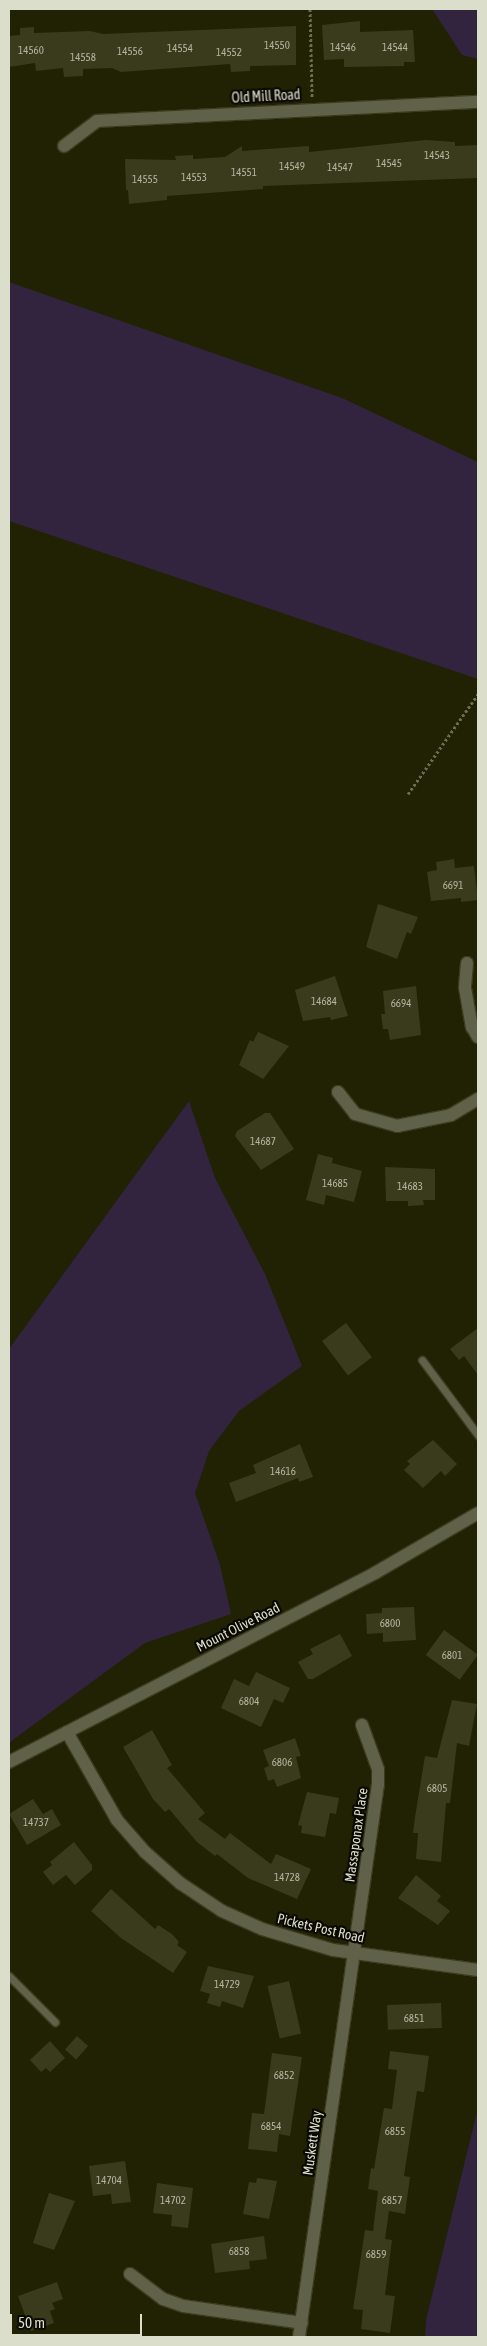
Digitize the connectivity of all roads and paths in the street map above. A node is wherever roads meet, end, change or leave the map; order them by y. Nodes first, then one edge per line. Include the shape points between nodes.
1 (310, 9) edge
2 (478, 102) edge
3 (312, 108) junction
4 (64, 146) dead end
5 (478, 694) edge
6 (408, 794) dead end
7 (467, 963) dead end
8 (478, 1037) edge
9 (338, 1092) dead end
10 (478, 1099) edge
11 (422, 1360) dead end
12 (478, 1435) edge
13 (478, 1513) edge
14 (362, 1725) dead end
15 (67, 1732) junction
16 (9, 1762) edge
17 (354, 1952) junction
18 (478, 1970) edge
19 (9, 1976) edge
20 (55, 2022) dead end
21 (130, 2274) dead end
22 (302, 2323) junction
23 (299, 2337) edge

1 - 3 path
2 - 3 street, Old Mill Road
3 - 4 street, Old Mill Road via 97,121
5 - 6 path
7 - 8 street via 465,988 472,1027
9 - 10 street via 355,1114 397,1126 451,1116
11 - 12 lane
13 - 15 street, Mount Olive Road via 375,1573
14 - 17 street, Massaponax Place via 378,1769 378,1784
15 - 16 street, Mount Olive Road
15 - 17 street, Pickets Post Road via 117,1820 145,1852 180,1883 222,1911 262,1930
17 - 18 street, Pickets Post Road
17 - 22 street, Muskett Way
19 - 20 lane
21 - 22 street via 163,2299 183,2306
22 - 23 street, Muskett Way

